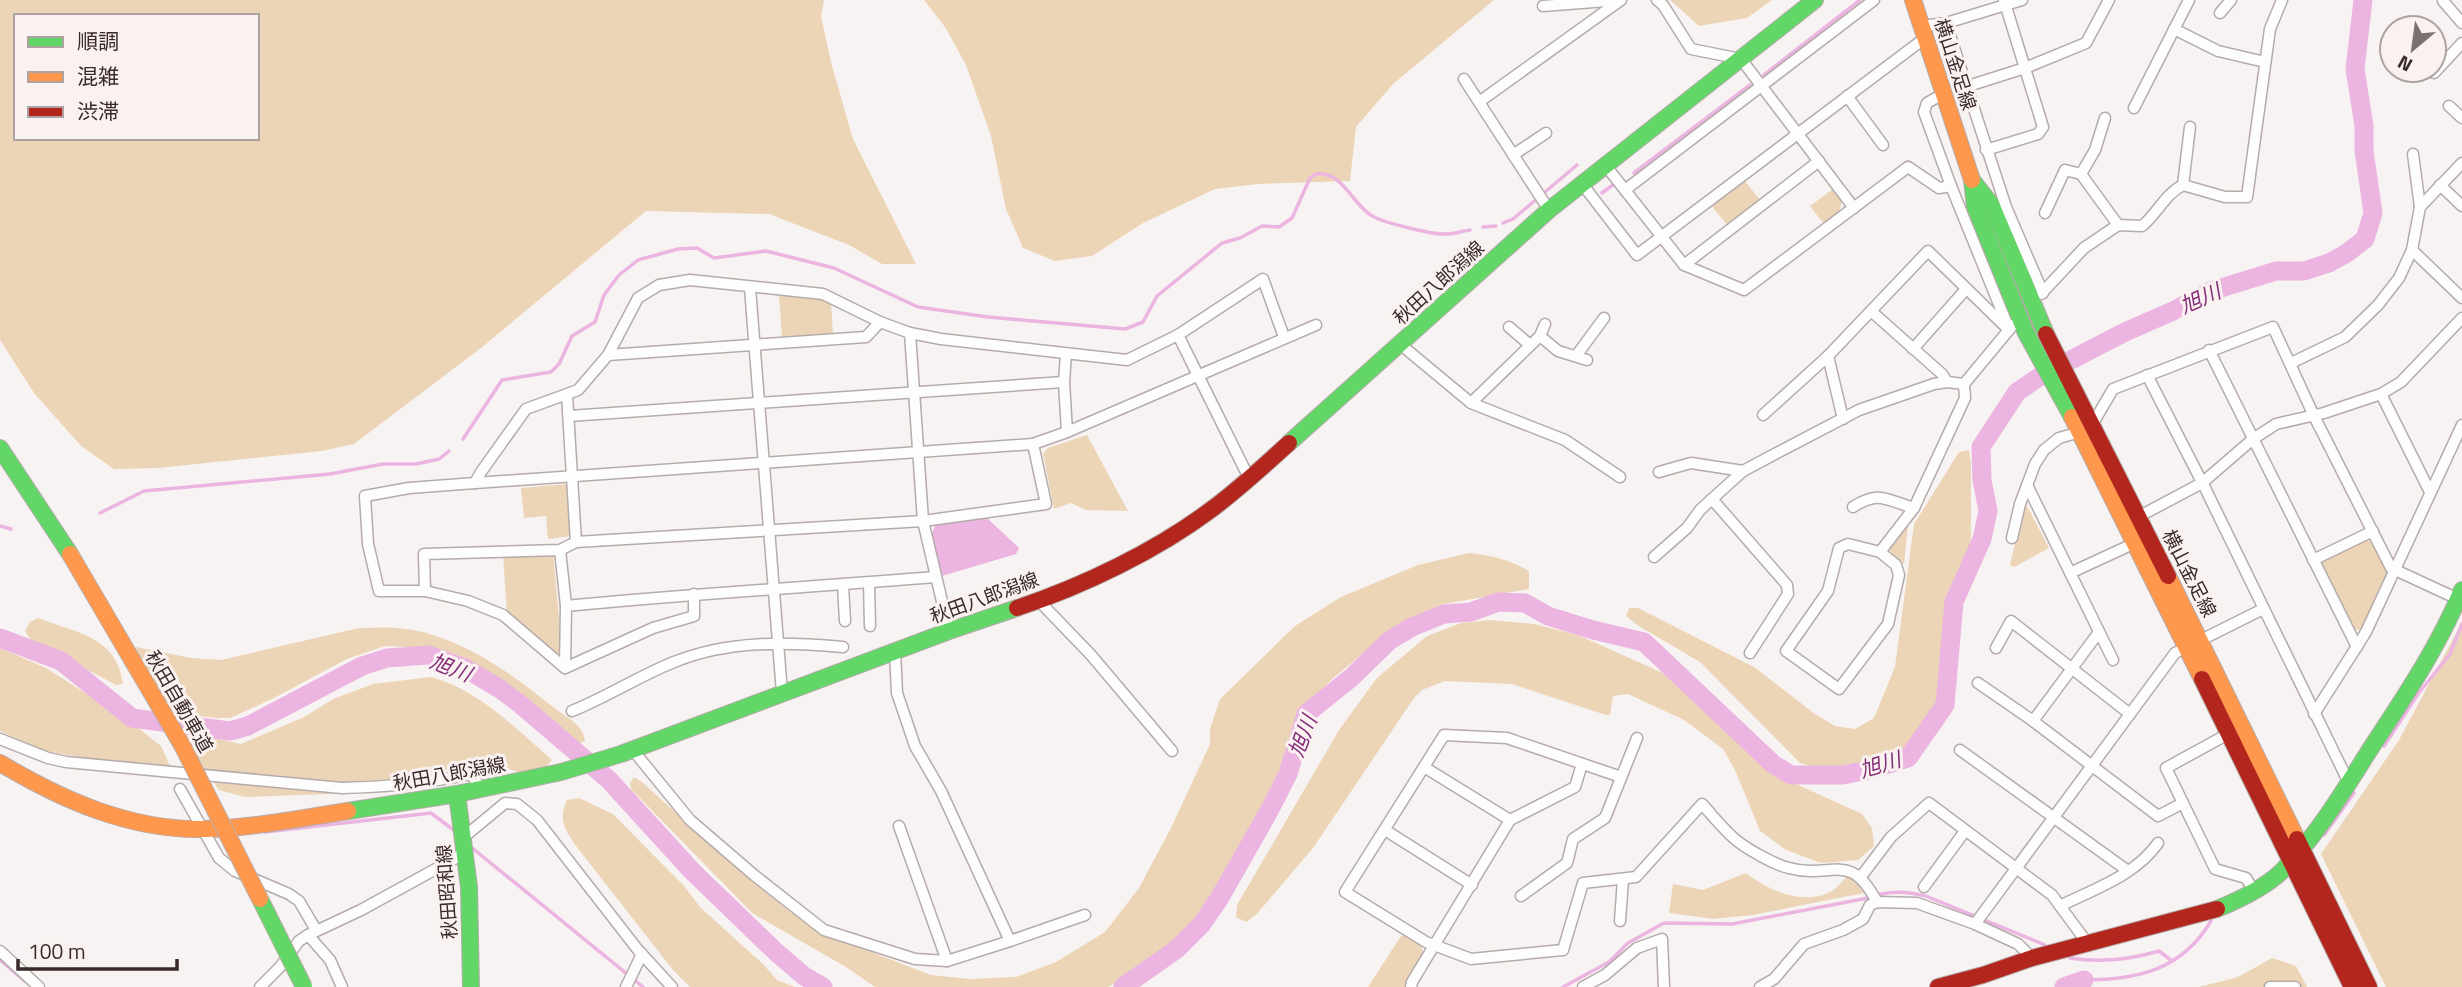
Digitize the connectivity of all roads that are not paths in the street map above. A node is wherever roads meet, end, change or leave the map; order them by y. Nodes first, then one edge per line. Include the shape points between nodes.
1 (1621, 0) edge
2 (1657, 0) edge
3 (1815, 0) edge
4 (1874, 0) edge
5 (1913, 0) edge
6 (2022, 0) edge
7 (2109, 0) edge
8 (2189, 0) edge
9 (2231, 0) edge
10 (2282, 0) edge
11 (2443, 1) edge
12 (2005, 3) edge
13 (1543, 6) dead end
14 (2220, 13) dead end
15 (1946, 23) junction
16 (2462, 23) edge
17 (2174, 29) junction
18 (1923, 32) junction
19 (2462, 43) edge
20 (2448, 58) edge
21 (1741, 59) junction
22 (2265, 62) junction
23 (2025, 68) junction
24 (1464, 79) dead end
25 (1762, 86) junction
26 (1965, 87) junction
27 (1943, 94) junction
28 (1847, 96) junction
29 (1479, 102) junction
30 (2449, 106) dead end
31 (2134, 108) dead end
32 (2105, 118) dead end
33 (2462, 118) edge
34 (2190, 127) dead end
35 (1546, 133) dead end
36 (1798, 133) junction
37 (1883, 145) dead end
38 (1986, 150) junction
39 (2413, 154) dead end
40 (1513, 155) junction
41 (1819, 162) junction
42 (2462, 163) edge
43 (1606, 166) junction
44 (2081, 174) junction
45 (1972, 180) junction
46 (1583, 185) junction
47 (2183, 185) junction
48 (2440, 185) junction
49 (1951, 186) junction
50 (1625, 190) junction
51 (1543, 201) junction
52 (2420, 206) junction
53 (2462, 206) edge
54 (1854, 208) junction
55 (2045, 213) dead end
56 (2118, 225) junction
57 (1662, 237) junction
58 (2412, 250) junction
59 (1684, 265) junction
60 (750, 288) junction
61 (1966, 289) junction
62 (2462, 298) edge
63 (1871, 311) junction
64 (1604, 318) dead end
65 (2462, 318) edge
66 (880, 322) junction
67 (1545, 324) dead end
68 (1316, 325) dead end
69 (1509, 327) dead end
70 (2016, 329) junction
71 (910, 333) junction
72 (1178, 335) junction
73 (1540, 336) junction
74 (1284, 337) junction
75 (1400, 344) junction
76 (754, 345) junction
77 (1530, 345) junction
78 (1913, 349) junction
79 (2208, 351) junction
80 (1066, 354) junction
81 (608, 355) junction
82 (1828, 356) junction
83 (2291, 363) junction
84 (1197, 374) junction
85 (2147, 375) junction
86 (1065, 382) junction
87 (1947, 382) junction
88 (1964, 384) junction
89 (912, 391) junction
90 (2381, 394) junction
91 (567, 395) junction
92 (759, 402) junction
93 (1471, 403) junction
94 (1763, 415) dead end
95 (569, 416) junction
96 (2314, 416) junction
97 (1843, 419) junction
98 (2462, 425) edge
99 (2086, 429) junction
100 (1067, 432) junction
101 (2253, 439) junction
102 (1033, 444) junction
103 (0, 448) edge
104 (917, 452) junction
105 (763, 462) junction
106 (1743, 471) junction
107 (1659, 472) dead end
108 (572, 476) junction
109 (1620, 477) dead end
110 (1249, 478) junction
111 (475, 483) junction
112 (2202, 483) junction
113 (2026, 485) junction
114 (2430, 492) junction
115 (1712, 499) junction
116 (1853, 507) dead end
117 (1914, 508) junction
118 (2138, 517) junction
119 (923, 521) junction
120 (769, 531) junction
121 (2372, 531) junction
122 (2012, 538) dead end
123 (576, 542) junction
124 (2135, 543) junction
125 (561, 550) junction
126 (1880, 552) junction
127 (1654, 557) dead end
128 (2313, 560) junction
129 (2396, 570) junction
130 (2070, 573) junction
131 (935, 577) junction
132 (869, 583) junction
133 (843, 585) junction
134 (425, 591) junction
135 (774, 591) junction
136 (694, 594) junction
137 (2460, 594) edge
138 (1039, 600) junction
139 (566, 606) junction
140 (2263, 609) junction
141 (845, 621) dead end
142 (870, 626) dead end
143 (949, 631) junction
144 (2099, 632) junction
145 (778, 643) junction
146 (2193, 644) junction
147 (843, 647) dead end
148 (1996, 648) dead end
149 (2357, 648) junction
150 (895, 652) junction
151 (1750, 653) dead end
152 (2113, 660) dead end
153 (565, 668) junction
154 (2072, 669) junction
155 (1978, 683) dead end
156 (782, 694) junction
157 (572, 711) dead end
158 (2130, 714) junction
159 (2314, 714) junction
160 (2033, 721) junction
161 (2228, 734) junction
162 (1637, 738) dead end
163 (0, 739) edge
164 (1960, 750) dead end
165 (626, 751) junction
166 (1172, 751) dead end
167 (0, 763) edge
168 (1582, 764) junction
169 (2093, 766) junction
170 (1424, 767) junction
171 (1620, 777) junction
172 (2349, 783) junction
173 (180, 789) dead end
174 (481, 789) junction
175 (457, 794) junction
176 (2183, 803) junction
177 (2054, 817) junction
178 (1510, 820) junction
179 (899, 826) dead end
180 (204, 829) junction
181 (1385, 830) junction
182 (1965, 831) junction
183 (2158, 843) dead end
184 (464, 845) junction
185 (2297, 855) junction
186 (2016, 868) junction
187 (2127, 871) junction
188 (1623, 878) junction
189 (1860, 878) junction
190 (1472, 885) junction
191 (1924, 887) dead end
192 (2254, 891) junction
193 (1521, 896) dead end
194 (1875, 897) junction
195 (2060, 906) junction
196 (1085, 915) dead end
197 (1978, 920) junction
198 (1620, 921) dead end
199 (312, 932) junction
200 (1010, 941) junction
201 (2088, 944) junction
202 (1433, 946) junction
203 (0, 951) edge
204 (642, 954) junction
205 (2032, 958) junction
206 (947, 961) junction
207 (628, 981) edge
208 (1986, 981) edge
209 (1586, 986) edge
210 (39, 987) edge
211 (260, 987) edge
212 (304, 987) edge
213 (342, 987) edge
214 (471, 987) edge
215 (672, 987) edge
216 (1411, 987) edge
217 (1664, 987) edge
218 (1760, 987) edge
219 (1938, 987) edge
220 (2270, 987) edge
221 (2295, 987) edge
222 (2352, 987) edge
223 (2369, 987) edge

1 - 13 street
1 - 29 street
2 - 21 street via 1691,48
3 - 21 main road, 秋田八郎潟線
4 - 25 street
5 - 18 main road, 横山金足線
6 - 12 street
7 - 23 street via 2086,43
8 - 17 street
9 - 14 street
10 - 22 street via 2270,29
11 - 16 street
12 - 15 street
12 - 23 street
15 - 18 street
15 - 26 street
17 - 22 street via 2218,51
17 - 31 street
18 - 27 main road, 横山金足線
18 - 28 street
19 - 20 street
21 - 25 street
21 - 43 main road, 秋田八郎潟線
22 - 47 street via 2247,197 2225,197
23 - 26 street
23 - 38 street via 2043,127 2038,134
24 - 29 street
25 - 36 street
25 - 50 street
26 - 38 street
27 - 45 main road, 横山金足線
27 - 49 street via 1927,103 1924,112
28 - 36 street
28 - 37 street
29 - 40 street
30 - 33 street
32 - 44 street
34 - 47 street
35 - 40 street
36 - 41 street
36 - 57 street
38 - 56 street via 2042,294 2084,248
39 - 52 street
40 - 51 street
41 - 54 street
41 - 59 street
42 - 48 street
43 - 46 main road, 秋田八郎潟線
43 - 50 street
44 - 55 street via 2065,170
44 - 56 street
45 - 70 main road, 横山金足線 via 1975,207
45 - 99 main road, 横山金足線 via 1991,204
46 - 51 main road, 秋田八郎潟線
46 - 57 street via 1637,255
47 - 56 street via 2173,190 2142,226
48 - 52 street
48 - 53 street
49 - 54 street via 1939,188 1908,167
49 - 70 street
50 - 57 street
51 - 75 main road, 秋田八郎潟線
52 - 58 street
54 - 59 street via 1744,290
57 - 59 street
58 - 62 street
58 - 83 street via 2399,278 2345,337
60 - 66 street via 823,294
60 - 76 street
60 - 81 street via 690,280 659,285 638,298
61 - 63 street via 1928,251
61 - 70 street
61 - 78 street
63 - 78 street
63 - 82 street
64 - 73 street via 1581,358 1558,351
65 - 90 street via 2401,382
66 - 71 street
66 - 76 street via 866,337
67 - 73 street
68 - 74 street
69 - 77 street
70 - 88 street
70 - 99 main road, 横山金足線 via 2070,415
71 - 80 street
71 - 89 street
72 - 74 street via 1263,279
72 - 80 street via 1127,360
72 - 84 street
73 - 77 street
74 - 84 street
75 - 93 street
75 - 110 main road, 秋田八郎潟線
76 - 81 street
76 - 92 street
77 - 93 street
78 - 87 street
79 - 83 street via 2273,327
79 - 85 street
79 - 101 street
80 - 86 street
81 - 91 street via 578,390
82 - 94 street
82 - 97 street
83 - 96 street
84 - 100 street
84 - 110 street
85 - 99 street via 2113,389
85 - 112 street
86 - 89 street
86 - 100 street
87 - 88 street
87 - 97 street via 1869,406
88 - 117 street via 1965,398
89 - 92 street
89 - 104 street
90 - 96 street
90 - 114 street
91 - 95 street
91 - 111 street via 526,409
92 - 95 street
92 - 105 street
93 - 109 street via 1565,440
95 - 108 street
96 - 101 street via 2276,424
96 - 121 street
97 - 106 street
98 - 114 street
99 - 113 street via 2059,438 2044,450
99 - 118 main road, 横山金足線
99 - 124 main road, 横山金足線
100 - 102 street
101 - 112 street
101 - 128 street
102 - 104 street
102 - 119 street via 1046,504
103 - 212 main road, 秋田自動車道, bridge via 70,554 182,745
104 - 105 street
104 - 119 street
105 - 108 street
105 - 120 street
106 - 107 street via 1691,463
106 - 115 street
108 - 111 street
108 - 123 street
110 - 138 main road, 秋田八郎潟線 via 1211,510 1157,544
111 - 134 street via 365,496 368,544 379,591
112 - 118 street
112 - 140 street
113 - 122 street
113 - 130 street
114 - 129 street
115 - 127 street
115 - 151 street via 1787,585 1788,594
116 - 117 street via 1875,496
117 - 126 street
118 - 146 main road, 横山金足線
119 - 120 street
119 - 131 street
120 - 123 street
120 - 135 street
121 - 128 street
121 - 129 street
123 - 125 street
124 - 130 street
124 - 146 main road, 横山金足線
125 - 134 street via 424,554
125 - 139 street
126 - 126 street via 1848,544 1839,548 1828,591 1786,651 1839,690 1888,624 1899,575 1896,565
128 - 149 street
129 - 137 street
129 - 149 street
130 - 144 street
131 - 132 street
131 - 143 street
132 - 133 street
132 - 142 street
133 - 135 street
133 - 141 street
134 - 153 street via 503,615
135 - 136 street
135 - 145 street
136 - 139 street
136 - 153 street via 694,616 653,628
137 - 172 main road via 2424,667
138 - 143 main road, 秋田八郎潟線
138 - 166 street
139 - 153 street
140 - 146 street
140 - 159 street
143 - 150 main road, 秋田八郎潟線
144 - 152 street
144 - 154 street
145 - 147 street
145 - 156 street
145 - 157 street via 725,647 675,662
146 - 158 street via 2175,653
146 - 161 main road, 横山金足線
146 - 185 main road, 横山金足線
148 - 154 street via 2011,621
149 - 159 street
150 - 156 main road, 秋田八郎潟線
150 - 200 street via 897,693 915,746 941,791
154 - 158 street
154 - 160 street
155 - 160 street
156 - 165 main road, 秋田八郎潟線
158 - 169 street
159 - 172 street
160 - 169 street
161 - 176 street via 2165,768
161 - 185 main road, 横山金足線
162 - 171 street
163 - 174 street via 48,758 103,767 342,788 471,774
164 - 177 street
165 - 174 main road, 秋田八郎潟線
165 - 206 street via 690,820 824,930 915,959
167 - 180 main road, 秋田八郎潟線 via 78,805 152,825
168 - 170 street via 1507,738 1444,735
168 - 171 street
168 - 178 street via 1575,787
169 - 176 street via 2158,816
169 - 177 street
170 - 178 street
170 - 181 street
171 - 193 street via 1605,818 1573,839 1567,863
172 - 185 main road
173 - 180 street
174 - 175 main road, 秋田八郎潟線
175 - 180 main road, 秋田八郎潟線
175 - 184 main road, 秋田昭和線
176 - 192 street via 2215,869 2246,878
177 - 186 street
177 - 187 street
178 - 190 street
179 - 206 street
180 - 199 street via 225,864 299,901
181 - 190 street
181 - 202 street via 1345,892
182 - 186 street
182 - 189 street via 1928,803 1891,837
182 - 191 street
183 - 187 street via 2150,855
184 - 199 street via 361,910
184 - 204 street via 505,803 517,804 537,820
184 - 214 main road, 秋田昭和線
185 - 192 main road
185 - 222 main road, 横山金足線
185 - 223 main road, 横山金足線
186 - 195 street
186 - 197 street
187 - 195 street
188 - 189 street via 1636,877 1702,804 1736,841 1787,868 1809,872 1848,869
188 - 198 street
188 - 202 street via 1583,883 1563,950 1471,959
189 - 194 street
190 - 202 street
192 - 201 main road via 2219,908
194 - 197 street
194 - 218 street via 1863,919 1804,944 1774,979
195 - 201 street
196 - 200 street
197 - 205 street
199 - 211 street
199 - 213 street
200 - 206 street
201 - 205 main road
202 - 216 street
203 - 210 street
204 - 207 street
204 - 215 street
205 - 208 main road
208 - 219 main road
209 - 217 street via 1636,948 1662,939
220 - 221 street

